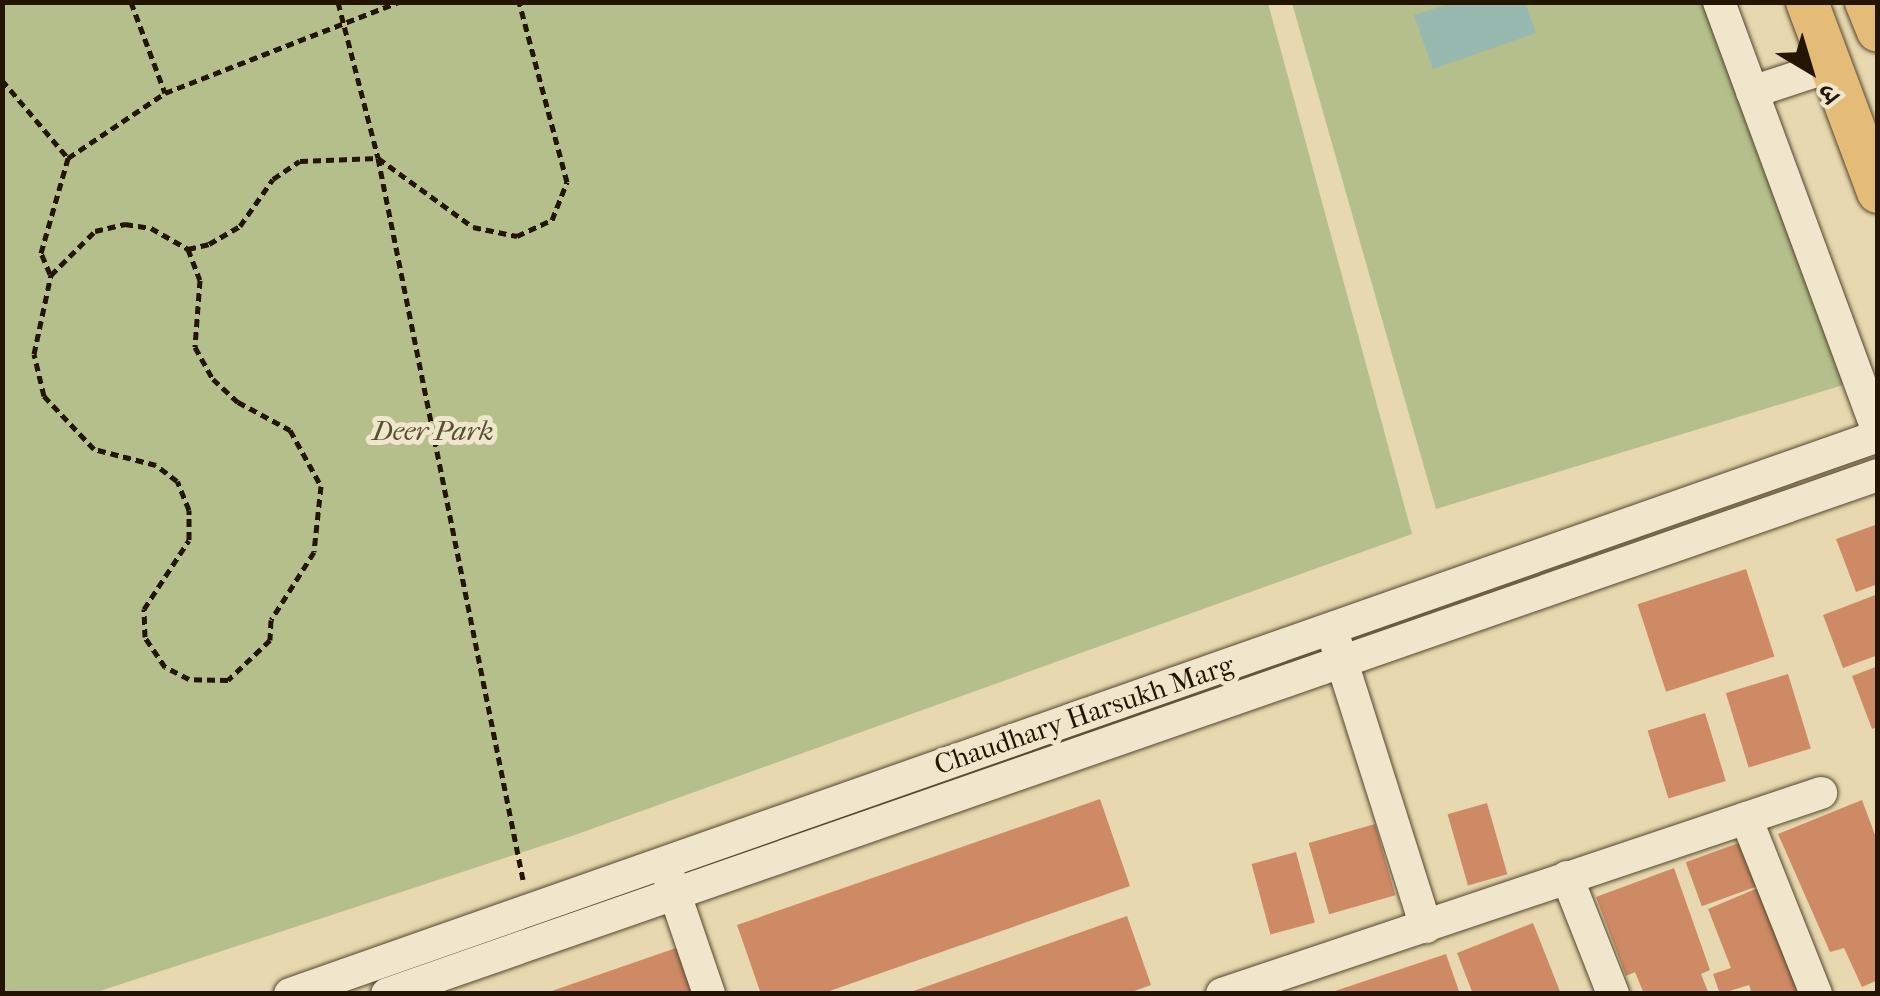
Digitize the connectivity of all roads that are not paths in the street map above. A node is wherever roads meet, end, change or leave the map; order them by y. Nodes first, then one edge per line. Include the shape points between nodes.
1 (1719, 2) edge
2 (1807, 2) edge
3 (1831, 66) junction
4 (1752, 92) junction
5 (1878, 192) edge
6 (1878, 434) edge
7 (1878, 475) edge
8 (1332, 629) junction
9 (1346, 675) junction
10 (1821, 793) dead end
11 (1746, 818) junction
12 (1567, 878) junction
13 (673, 888) junction
14 (1426, 927) junction
15 (290, 994) edge
16 (387, 994) edge
17 (709, 994) edge
18 (1222, 994) edge
19 (1613, 994) edge
20 (1816, 994) edge

1 - 4 street
2 - 3 main road
3 - 4 street
3 - 5 main road
4 - 6 street
6 - 8 street, Chaudhary Harsukh Marg
7 - 9 street, Chaudhary Harsukh Marg
8 - 9 street
8 - 13 street, Chaudhary Harsukh Marg
9 - 13 street, Chaudhary Harsukh Marg
9 - 14 street
10 - 11 street
11 - 12 street
11 - 20 street
12 - 14 street
12 - 19 street
13 - 15 street, Chaudhary Harsukh Marg via 531,909
13 - 16 street, Chaudhary Harsukh Marg
13 - 17 street
14 - 18 street

